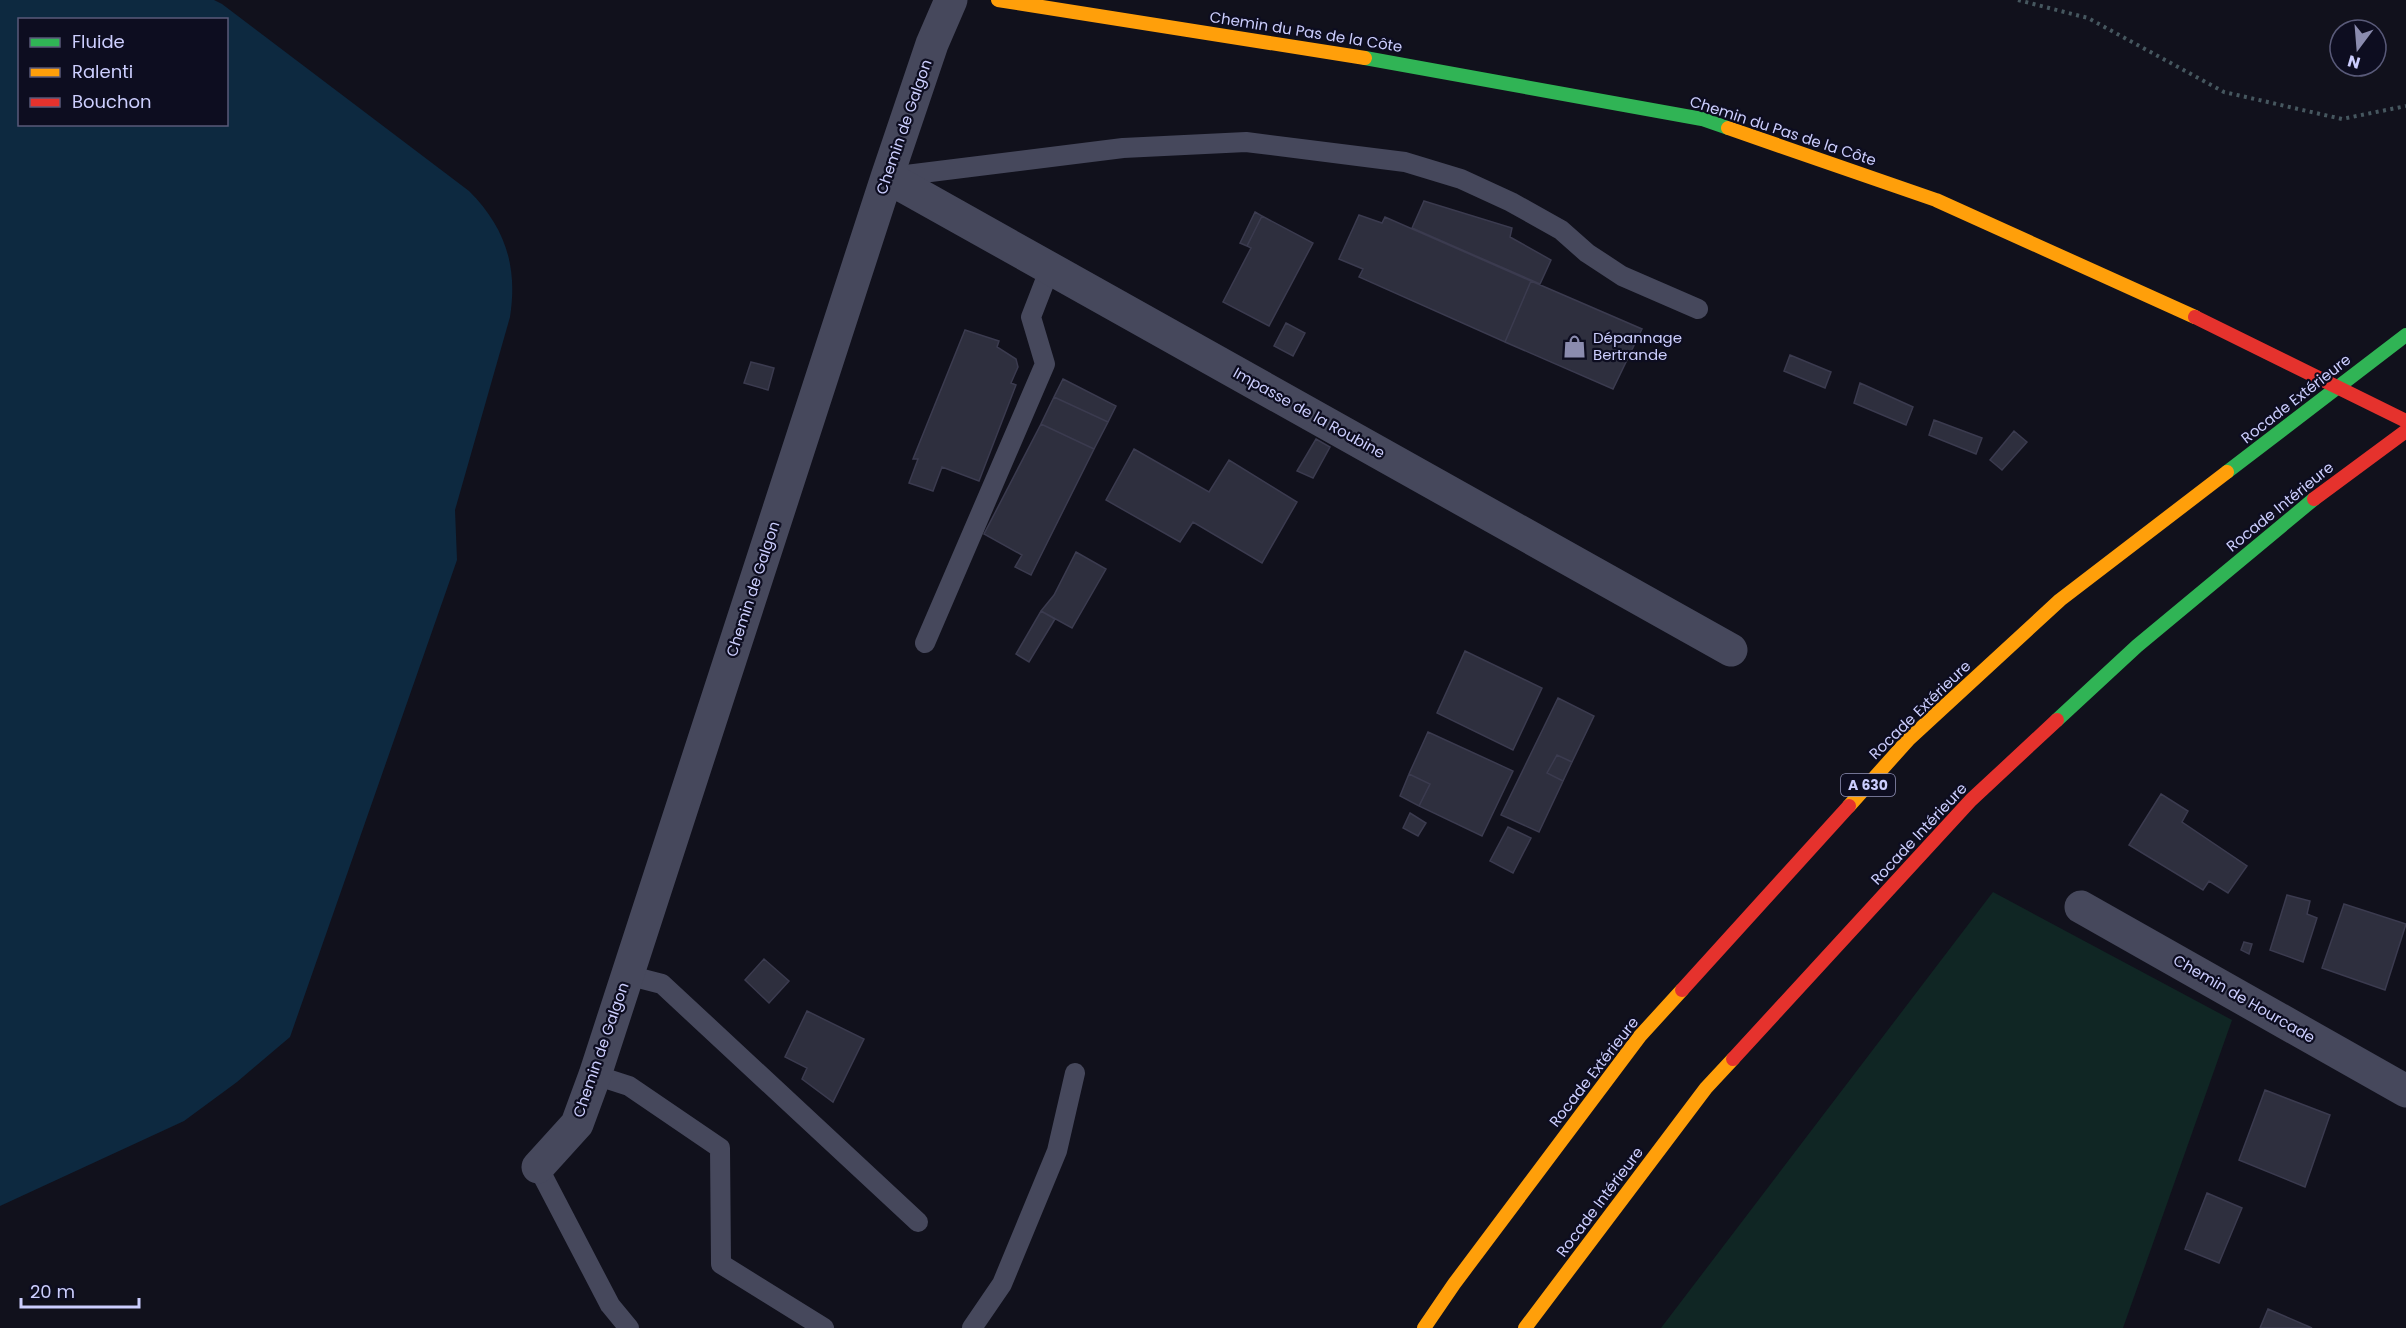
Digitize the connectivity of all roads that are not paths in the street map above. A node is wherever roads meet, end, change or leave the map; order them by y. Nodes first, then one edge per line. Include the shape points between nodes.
1 (951, 0) edge
2 (998, 0) edge
3 (887, 177) junction
4 (1050, 268) junction
5 (1698, 309) dead end
6 (2406, 335) edge
7 (2406, 421) edge
8 (2406, 432) edge
9 (925, 643) dead end
10 (1731, 650) dead end
11 (2081, 907) dead end
12 (627, 975) junction
13 (1075, 1073) dead end
14 (595, 1075) junction
15 (2406, 1091) edge
16 (538, 1167) joint
17 (918, 1222) dead end
18 (628, 1328) edge
19 (824, 1328) edge
20 (972, 1328) edge
21 (1424, 1328) edge
22 (1525, 1328) edge

1 - 3 street, Chemin de Galgon
2 - 7 main road, Chemin du Pas de la Côte, bridge via 1327,51 1702,119 1936,200 2195,317
3 - 4 street, Impasse de la Roubine
3 - 5 lane via 1123,148 1246,142 1405,162 1461,179 1511,202 1561,230 1622,276
3 - 12 street, Chemin de Galgon
4 - 9 lane via 1031,317 1045,364
4 - 10 street, Impasse de la Roubine
6 - 21 main road, Rocade Extérieure / A 630 via 2060,600 1909,740 1640,1036
8 - 22 main road, Rocade Intérieure via 2322,492 2137,646 1971,800 1706,1088
11 - 15 street, Chemin de Hourcade
12 - 14 street, Chemin de Galgon
12 - 17 lane via 662,984
13 - 20 lane via 1057,1150 1002,1284
14 - 16 street, Chemin de Galgon via 577,1124
14 - 19 lane via 629,1086 720,1148 721,1264
16 - 18 lane via 610,1305

